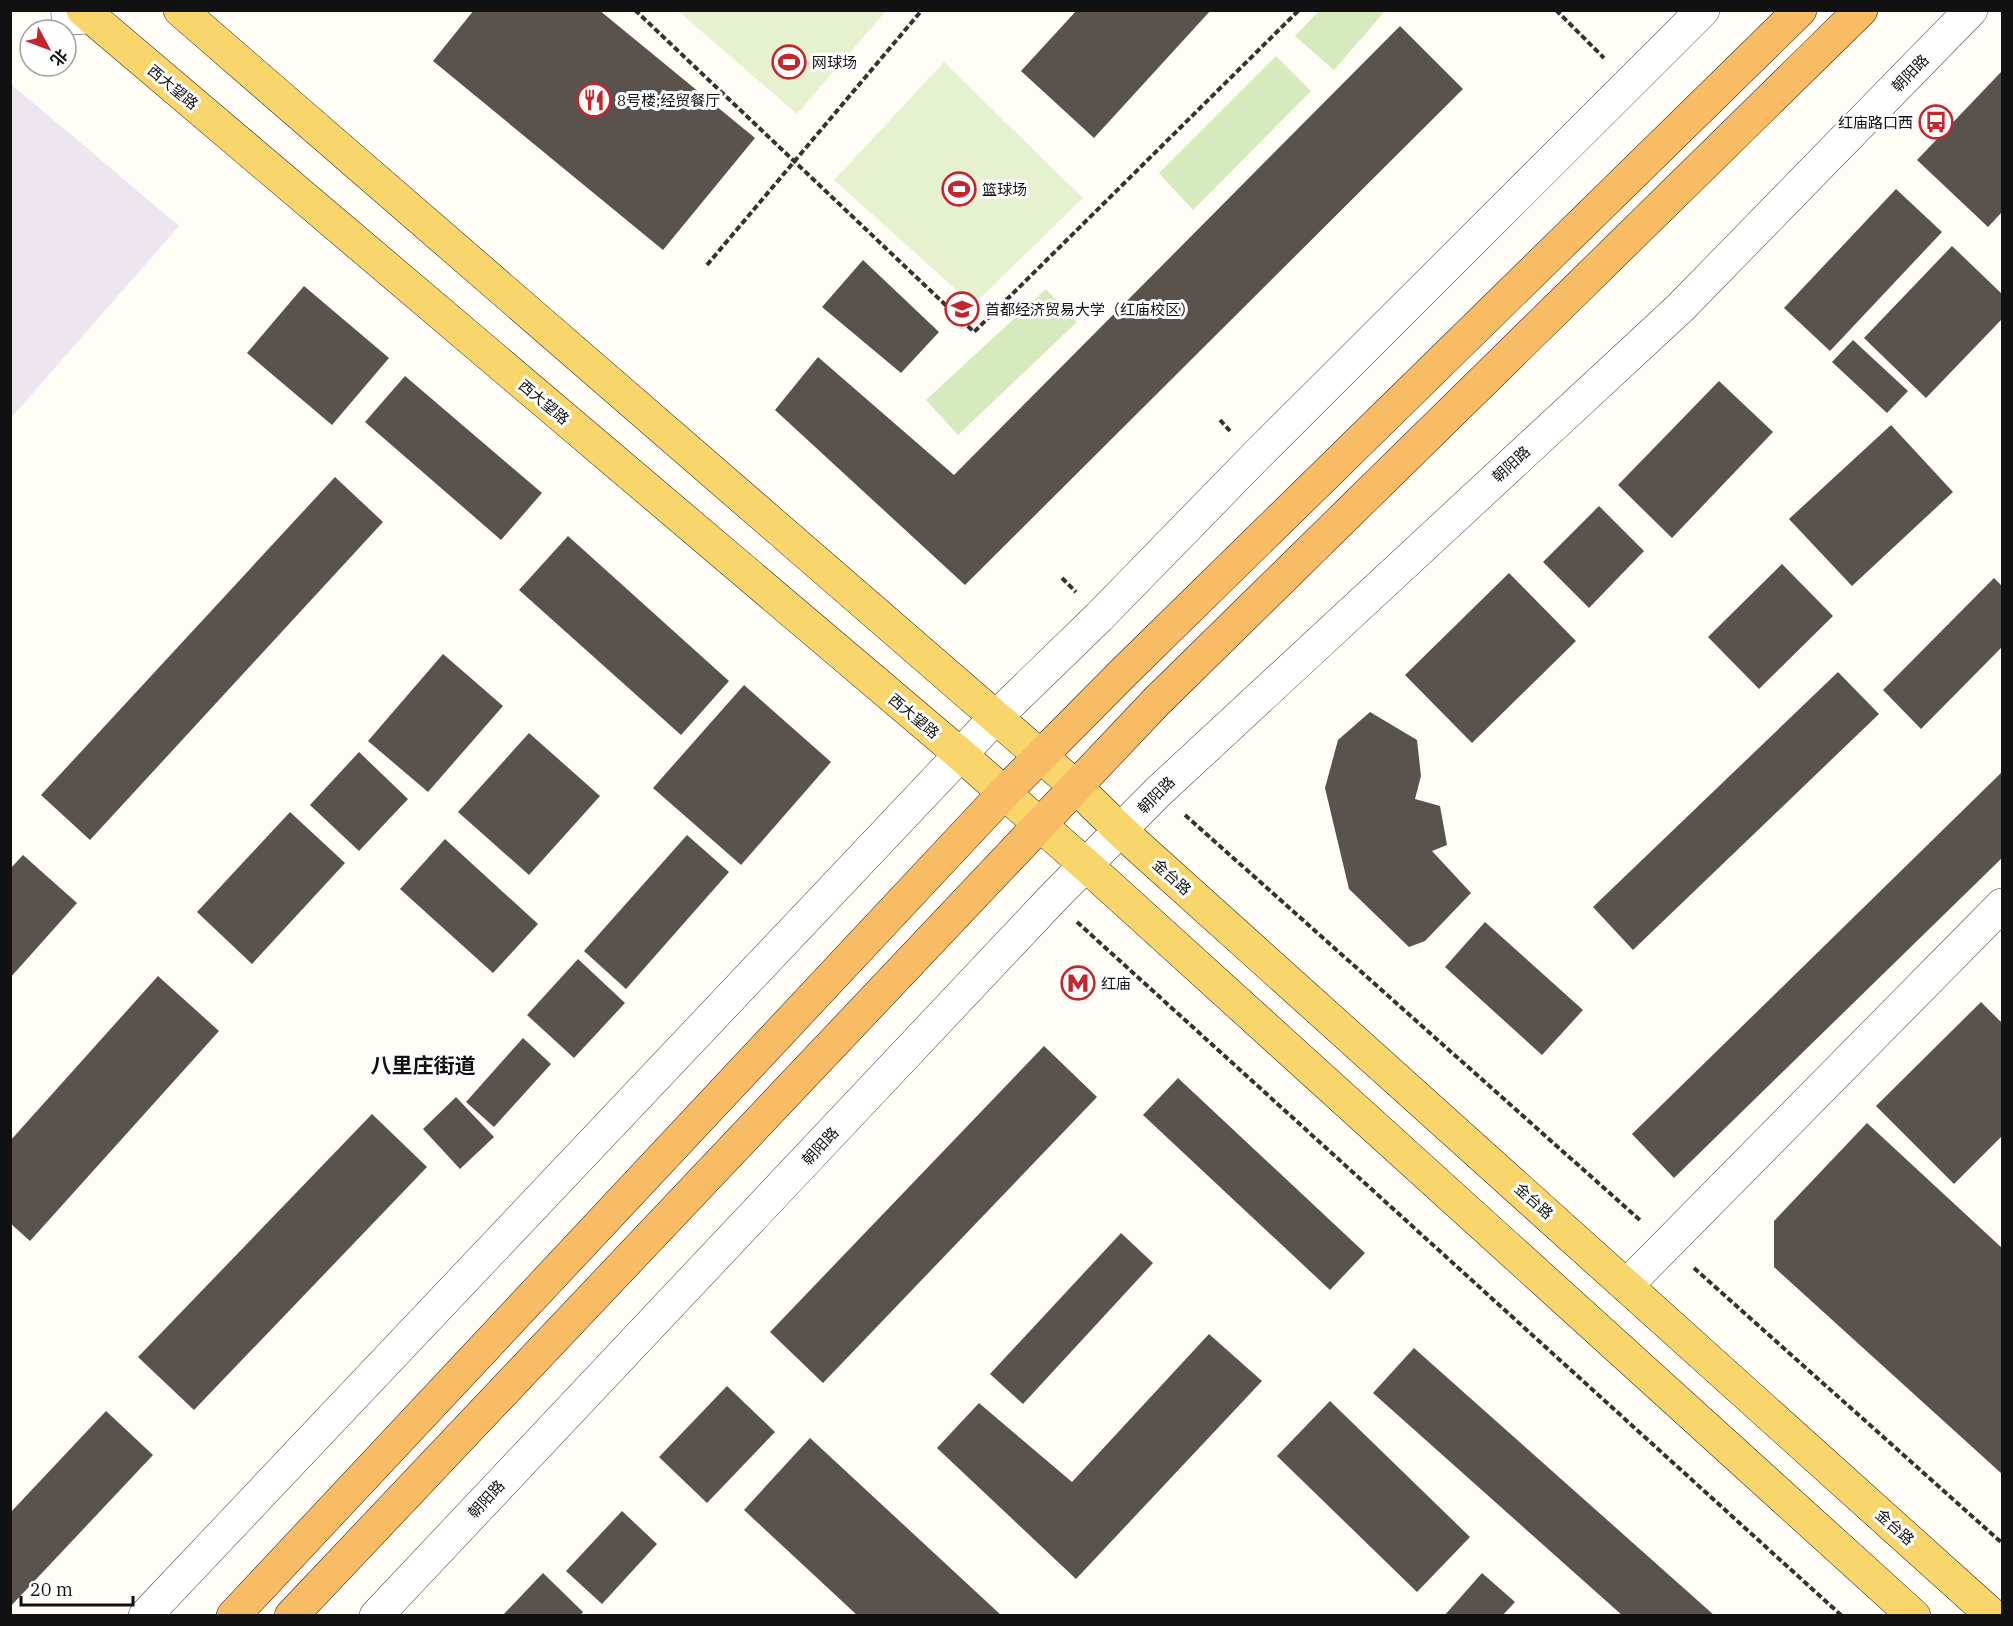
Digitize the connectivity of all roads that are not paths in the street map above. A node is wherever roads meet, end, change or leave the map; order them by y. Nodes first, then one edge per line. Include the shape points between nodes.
1 (61, 10) edge
2 (180, 10) edge
3 (1703, 10) edge
4 (1800, 10) edge
5 (1861, 10) edge
6 (1971, 10) edge
7 (90, 17) edge
8 (995, 718) junction
9 (960, 754) junction
10 (1040, 757) junction
11 (1075, 786) junction
12 (1004, 793) junction
13 (1040, 825) junction
14 (1121, 831) junction
15 (1087, 866) junction
16 (2002, 905) edge
17 (1627, 1285) junction
18 (145, 1616) edge
19 (232, 1616) edge
20 (291, 1616) edge
21 (376, 1616) edge
22 (1914, 1616) edge
23 (1994, 1616) edge

1 - 7 lane via 62,25
2 - 8 main road
3 - 8 street
4 - 10 highway
5 - 11 highway
6 - 14 street, 朝阳路 via 1680,308 1158,792
7 - 9 main road, 西大望路
8 - 9 street
8 - 10 main road
9 - 12 main road, 西大望路
9 - 18 street
10 - 11 main road, 金台路
10 - 12 highway
11 - 13 highway
11 - 14 main road, 金台路
12 - 13 main road, 西大望路
12 - 19 highway
13 - 15 main road
13 - 20 highway
14 - 15 street, 朝阳路
14 - 17 main road, 金台路
15 - 21 street, 朝阳路
15 - 22 main road
16 - 17 street
17 - 23 main road, 金台路

